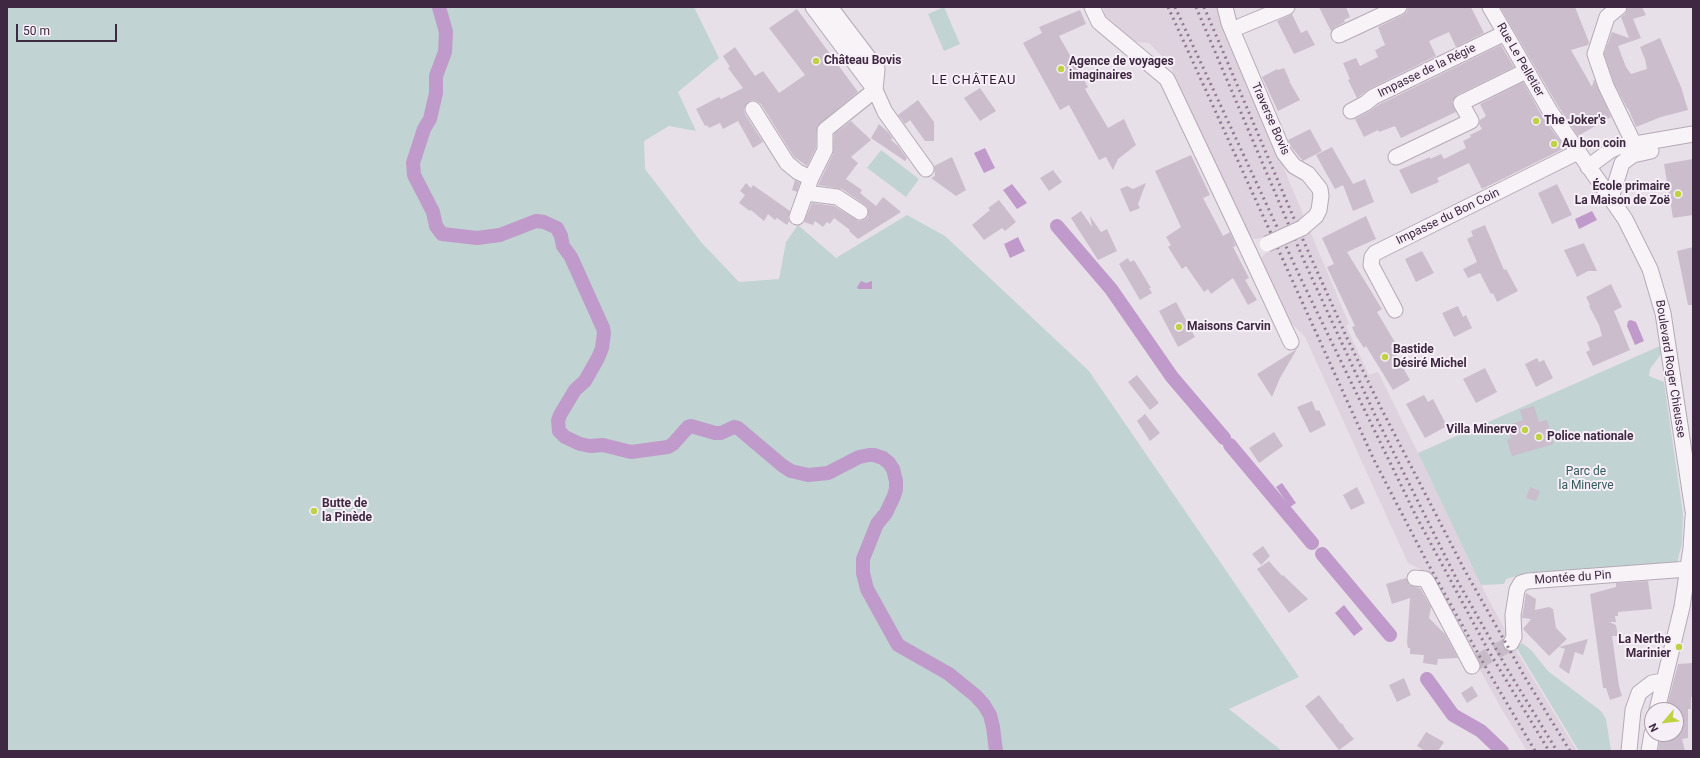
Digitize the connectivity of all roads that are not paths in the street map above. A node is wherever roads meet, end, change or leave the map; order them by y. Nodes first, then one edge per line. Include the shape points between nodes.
1 (813, 7) edge
2 (830, 7) edge
3 (1092, 7) edge
4 (1225, 7) edge
5 (1287, 7) edge
6 (1399, 7) edge
7 (1490, 7) edge
8 (1619, 7) edge
9 (1241, 26) dead end
10 (1505, 33) junction
11 (1339, 35) dead end
12 (1526, 70) junction
13 (875, 90) junction
14 (753, 108) dead end
15 (1351, 111) dead end
16 (1693, 134) edge
17 (1634, 144) junction
18 (1693, 144) edge
19 (1578, 152) junction
20 (1396, 157) dead end
21 (1588, 166) junction
22 (926, 169) dead end
23 (811, 178) junction
24 (806, 193) junction
25 (1611, 198) junction
26 (860, 212) dead end
27 (797, 217) dead end
28 (1249, 252) junction
29 (1395, 310) dead end
30 (1291, 342) dead end
31 (1690, 474) edge
32 (1693, 511) edge
33 (1693, 517) edge
34 (1688, 569) junction
35 (1415, 578) dead end
36 (1511, 643) dead end
37 (1471, 668) dead end
38 (1663, 681) junction
39 (1659, 702) edge
40 (1629, 751) edge

1 - 13 street
2 - 13 street via 876,69
3 - 28 street via 1099,22 1167,79
4 - 28 street, Traverse Bovis, bridge via 1231,29 1284,153 1294,166 1315,181 1321,196 1316,216 1302,228
5 - 9 street
6 - 11 street
7 - 10 street, Rue Le Pelletier
8 - 17 street via 1607,17 1595,54 1606,86
10 - 12 street, Rue Le Pelletier
10 - 15 street, Impasse de la Régie via 1373,96 1366,104
12 - 19 street, Rue Le Pelletier
12 - 20 street via 1461,103 1471,121
13 - 22 street via 885,112
13 - 23 street via 825,130 825,150
14 - 23 street via 787,163
16 - 17 street
17 - 21 street via 1611,150
18 - 25 street via 1640,153 1627,158 1619,168
19 - 21 street, Boulevard Roger Chieusse
19 - 29 street, Impasse du Bon Coin via 1375,253 1371,265
21 - 25 street, Boulevard Roger Chieusse
23 - 24 street
24 - 26 street via 837,197
24 - 27 street
25 - 31 street, Boulevard Roger Chieusse via 1643,253 1658,295
28 - 30 street
31 - 32 street, Boulevard Roger Chieusse
33 - 34 street
34 - 36 street, Montée du Pin via 1521,583 1517,590 1513,615 1514,637
34 - 38 street via 1682,607
35 - 37 street via 1425,579 1428,583
38 - 39 street
38 - 40 street via 1652,682 1639,693 1633,710

